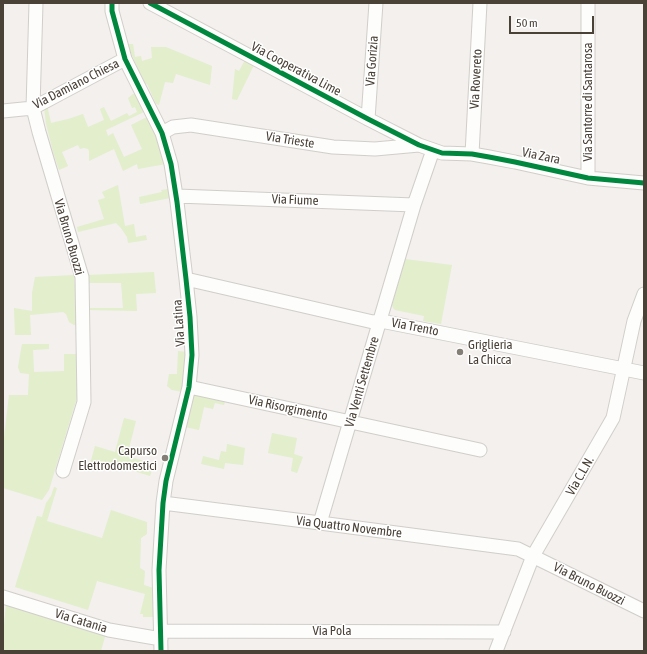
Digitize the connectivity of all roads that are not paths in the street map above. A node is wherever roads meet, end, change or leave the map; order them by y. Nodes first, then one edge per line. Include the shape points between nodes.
1 (36, 3) edge
2 (112, 3) edge
3 (150, 3) edge
4 (376, 3) edge
5 (480, 3) edge
6 (588, 3) edge
7 (125, 60) junction
8 (33, 108) junction
9 (3, 111) edge
10 (368, 119) junction
11 (162, 132) junction
12 (419, 145) junction
13 (434, 150) junction
14 (472, 154) junction
15 (588, 178) junction
16 (644, 182) edge
17 (176, 196) junction
18 (414, 205) junction
19 (186, 279) junction
20 (644, 294) edge
21 (380, 321) junction
22 (623, 369) junction
23 (644, 372) edge
24 (189, 387) junction
25 (350, 421) junction
26 (480, 450) dead end
27 (63, 471) dead end
28 (163, 503) junction
29 (320, 523) junction
30 (534, 556) junction
31 (3, 597) edge
32 (644, 611) edge
33 (504, 632) junction
34 (161, 640) edge
35 (496, 651) edge

1 - 8 street, Via Bruno Buozzi
2 - 7 street, Via Latina
3 - 10 street, Via Cooperativa Lime
4 - 10 street, Via Gorizia
5 - 14 street, Via Rovereto
6 - 15 street, Via Santorre di Santarosa
7 - 8 street, Via Damiano Chiesa
7 - 11 street, Via Latina
8 - 9 street, Via Damiano Chiesa
8 - 27 street, Via Bruno Buozzi via 82,277 84,402
10 - 12 street, Via Cooperativa Lime
11 - 12 street, Via Trieste via 173,127 191,125 333,147 375,149
11 - 17 street, Via Latina
12 - 13 street, Via Cooperativa Lime
13 - 14 street, Via Zara via 442,153
13 - 18 street, Via Venti Settembre
14 - 15 street, Via Zara
15 - 16 street, Via Zara
17 - 18 street, Via Fiume
17 - 19 street, Via Latina
18 - 21 street, Via Venti Settembre
19 - 21 street, Via Trento via 373,322
19 - 24 street, Via Latina via 192,355
20 - 22 street, Via C.L.N. via 634,321
21 - 22 street, Via Trento
21 - 25 street, Via Venti Settembre
22 - 23 street, Via Trento
22 - 30 street, Via C.L.N. via 613,418
24 - 25 street, Via Risorgimento
24 - 28 street, Via Latina via 166,480
25 - 26 street, Via Risorgimento
25 - 29 street, Via Venti Settembre
28 - 29 street, Via Quattro Novembre
28 - 34 street, Via Latina via 159,570
29 - 30 street, Via Quattro Novembre via 518,549
30 - 32 street, Via Bruno Buozzi
30 - 33 street, Via C.L.N.
31 - 34 street, Via Catania via 109,630
33 - 34 street, Via Pola
33 - 35 street, Via C.L.N.

